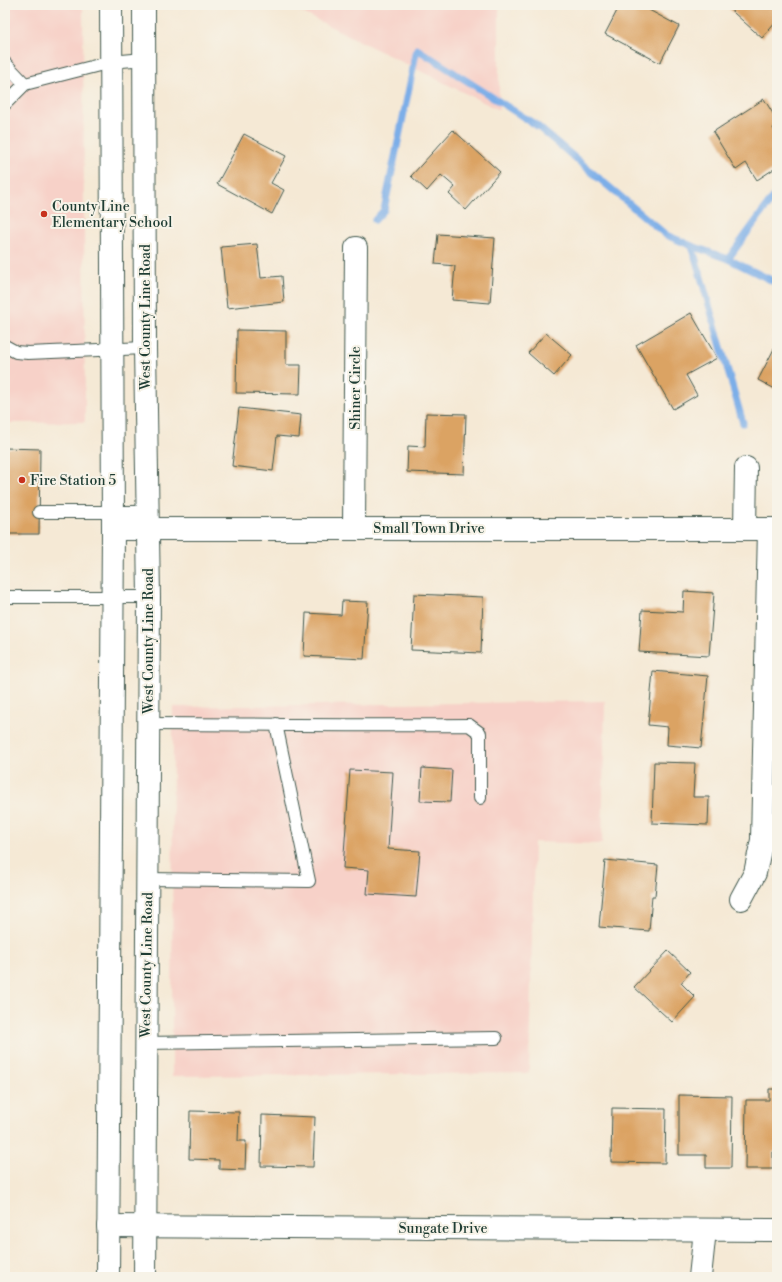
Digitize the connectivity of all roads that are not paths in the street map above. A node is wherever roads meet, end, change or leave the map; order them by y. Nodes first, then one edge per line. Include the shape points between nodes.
1 (111, 5) edge
2 (144, 5) edge
3 (144, 59) junction
4 (112, 62) junction
5 (5, 63) edge
6 (25, 84) junction
7 (5, 104) edge
8 (356, 248) dead end
9 (5, 346) edge
10 (145, 348) junction
11 (112, 350) junction
12 (746, 468) dead end
13 (39, 512) dead end
14 (148, 520) junction
15 (113, 521) junction
16 (354, 528) junction
17 (745, 528) junction
18 (773, 529) edge
19 (149, 597) junction
20 (5, 598) edge
21 (113, 598) junction
22 (147, 724) junction
23 (276, 724) junction
24 (480, 798) dead end
25 (147, 878) junction
26 (741, 899) dead end
27 (496, 1038) dead end
28 (145, 1043) junction
29 (108, 1226) junction
30 (145, 1226) junction
31 (705, 1230) junction
32 (777, 1230) edge
33 (108, 1277) edge
34 (145, 1277) edge
35 (700, 1277) edge

1 - 4 main road
2 - 3 main road, West County Line Road
3 - 4 lane
3 - 10 main road, West County Line Road
4 - 6 lane
4 - 11 main road
5 - 6 lane
6 - 7 lane
8 - 16 main road, Shiner Circle
9 - 11 lane via 16,352 28,353
10 - 11 lane
10 - 14 main road, West County Line Road
11 - 15 main road
12 - 17 main road
13 - 15 lane
14 - 15 main road, Small Town Drive
14 - 16 main road, Small Town Drive
14 - 19 main road, West County Line Road
15 - 21 main road
16 - 17 main road, Small Town Drive
17 - 18 main road, Small Town Drive
18 - 26 main road via 762,840 755,873
19 - 21 lane
19 - 22 main road, West County Line Road
20 - 21 lane
21 - 29 main road
22 - 23 lane
22 - 25 main road, West County Line Road
23 - 24 lane via 469,725 480,733
23 - 25 lane via 309,881
25 - 28 main road, West County Line Road
27 - 28 lane
28 - 30 main road, West County Line Road
29 - 30 main road, Sungate Drive
29 - 33 main road
30 - 31 main road, Sungate Drive
30 - 34 main road, West County Line Road
31 - 32 main road, Sungate Drive
31 - 35 main road

